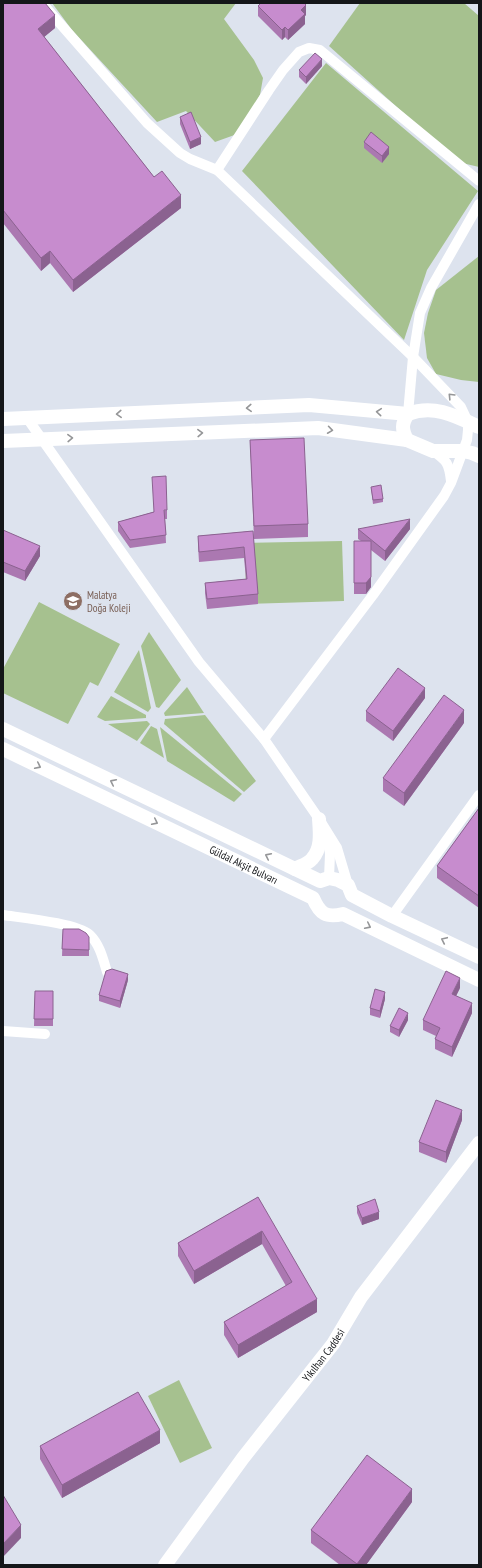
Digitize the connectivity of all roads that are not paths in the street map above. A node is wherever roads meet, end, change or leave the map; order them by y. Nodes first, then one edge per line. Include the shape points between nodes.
1 (42, 3) edge
2 (217, 170) junction
3 (479, 181) edge
4 (479, 204) edge
5 (413, 357) junction
6 (408, 414) junction
7 (3, 418) edge
8 (27, 418) junction
9 (473, 425) edge
10 (42, 439) junction
11 (408, 440) junction
12 (3, 441) edge
13 (433, 451) junction
14 (463, 451) junction
15 (479, 456) edge
16 (451, 483) junction
17 (3, 729) edge
18 (264, 739) junction
19 (3, 749) edge
20 (479, 795) edge
21 (319, 819) junction
22 (328, 833) junction
23 (295, 869) junction
24 (324, 879) junction
25 (350, 890) junction
26 (313, 898) junction
27 (343, 914) junction
28 (3, 915) edge
29 (392, 916) junction
30 (479, 956) edge
31 (107, 972) edge
32 (479, 980) edge
33 (3, 1031) edge
34 (45, 1034) dead end
35 (479, 1143) edge
36 (165, 1565) edge

1 - 2 street via 147,123 190,159
2 - 3 street via 283,70 299,52 309,48 320,50
2 - 5 street
4 - 5 street via 431,288 420,313
5 - 6 street
9 -> 5 street via 461,406
6 -> 8 street via 309,405
6 - 9 street via 418,410 447,412
6 - 11 street via 402,426
7 - 8 street
8 - 10 street
9 - 14 street via 468,430
10 -> 11 street via 318,428
10 - 12 street
10 - 18 street via 199,662
11 - 13 street
13 - 14 street
13 - 16 street via 444,459 449,467
14 - 15 street
14 - 16 street
16 - 18 street via 373,596
23 -> 17 street, Güldal Akşit Bulvarı
18 - 21 street
19 -> 26 street, Güldal Akşit Bulvarı
20 - 29 street
21 - 22 street
21 - 23 street via 318,851 311,860
22 - 24 street via 330,854
22 - 25 street via 337,848
23 - 24 street, Güldal Akşit Bulvarı
24 - 25 street, Güldal Akşit Bulvarı via 338,880
24 - 26 street via 315,888
25 - 27 street via 350,905
25 - 29 street, Güldal Akşit Bulvarı
26 - 27 street, Güldal Akşit Bulvarı via 318,909 326,915
27 -> 32 street, Güldal Akşit Bulvarı
28 - 31 street via 59,924 87,933 97,945
30 -> 29 street, Güldal Akşit Bulvarı
33 - 34 street
35 - 36 street, Yıkılhan Caddesi via 361,1297 334,1344 243,1458

